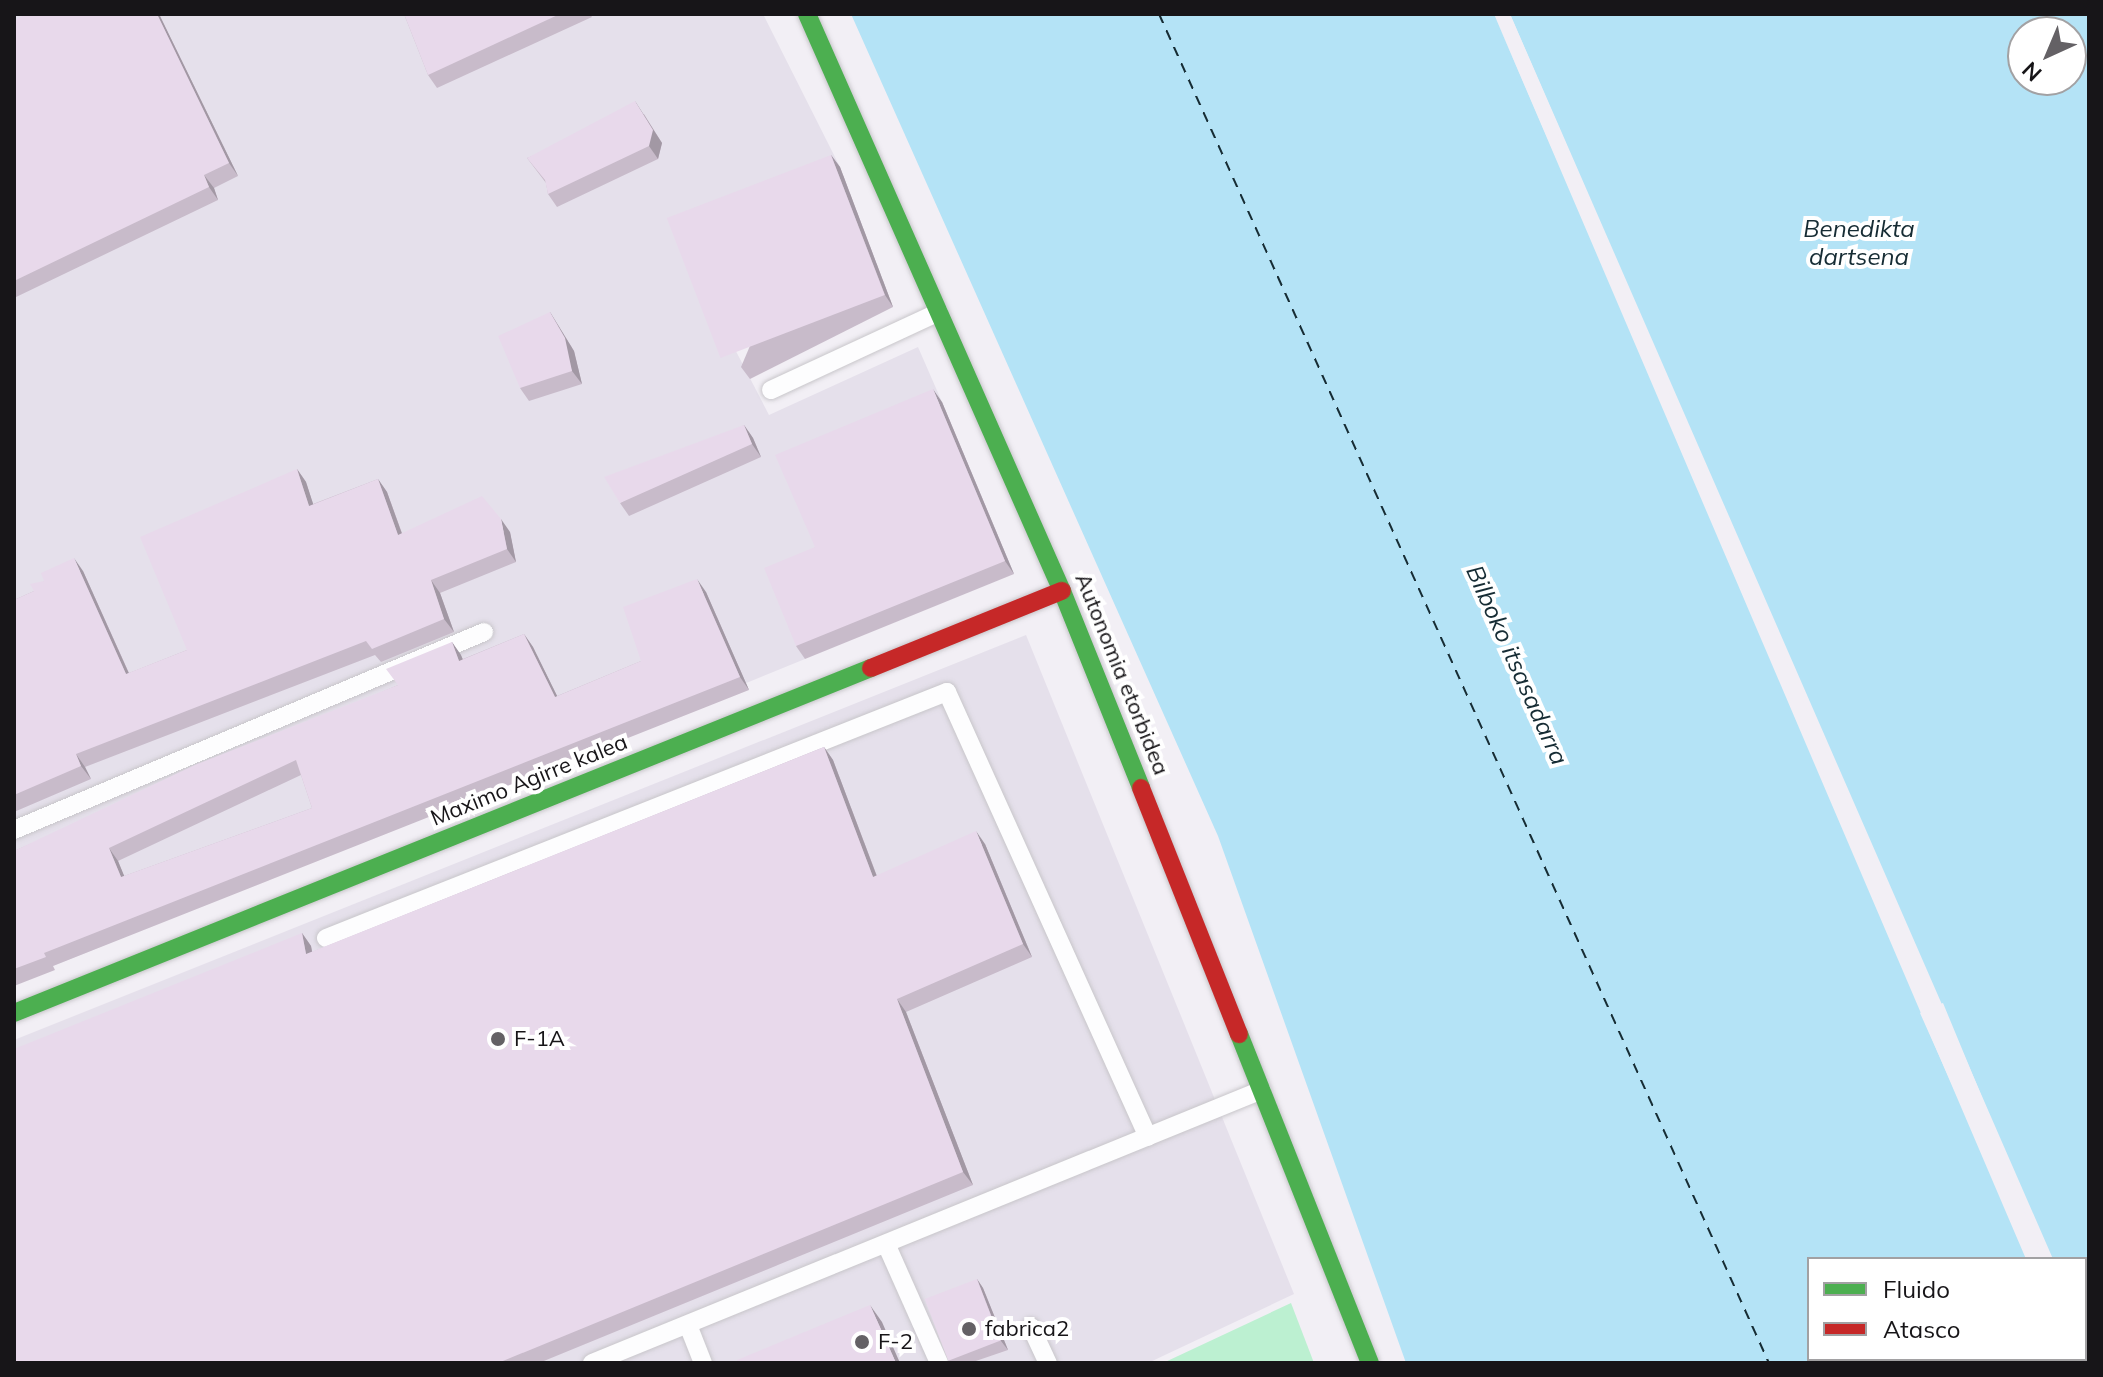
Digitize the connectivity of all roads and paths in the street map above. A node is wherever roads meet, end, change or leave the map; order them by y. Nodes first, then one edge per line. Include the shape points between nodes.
1 (807, 14) edge
2 (941, 311) junction
3 (771, 390) dead end
4 (1062, 591) junction
5 (484, 632) dead end
6 (14, 830) edge
7 (326, 938) dead end
8 (14, 1013) edge
9 (1265, 1089) junction
10 (1148, 1137) junction
11 (887, 1246) junction
12 (688, 1325) junction
13 (1031, 1327) dead end
14 (592, 1363) edge
15 (703, 1363) edge
16 (939, 1363) edge
17 (1048, 1363) edge
18 (1370, 1363) edge

1 - 2 main road, Autonomia etorbidea
2 - 3 lane
2 - 4 main road, Autonomia etorbidea
4 - 8 main road, Maximo Agirre kalea
4 - 9 main road, Autonomia etorbidea
5 - 6 lane
7 - 10 lane via 947,692
9 - 10 lane
9 - 18 main road, Autonomia etorbidea
10 - 11 lane
11 - 12 lane
11 - 16 lane
12 - 14 lane
12 - 15 lane
13 - 17 lane

